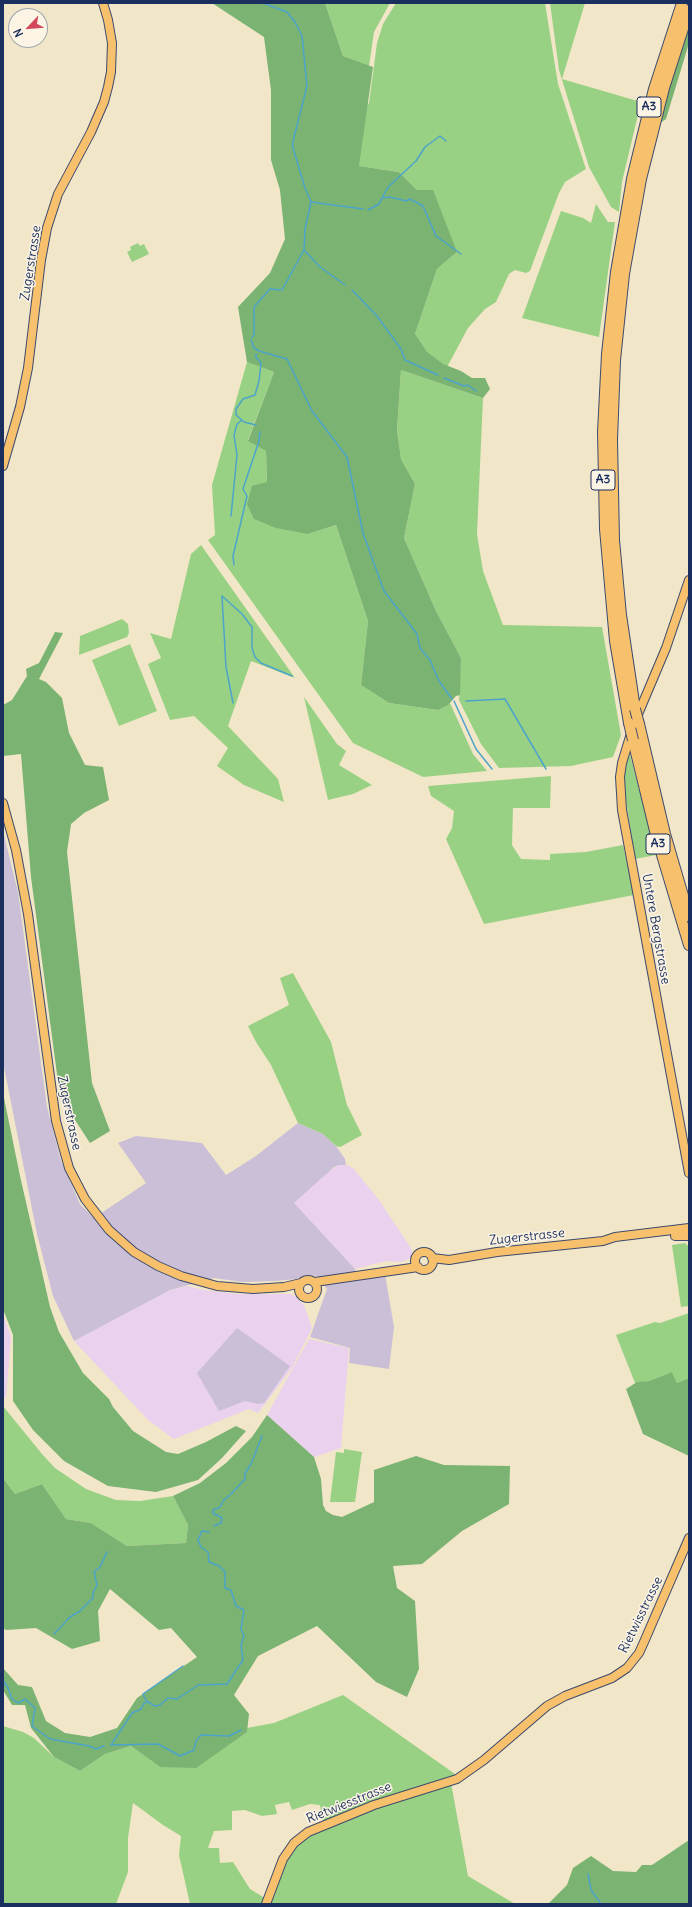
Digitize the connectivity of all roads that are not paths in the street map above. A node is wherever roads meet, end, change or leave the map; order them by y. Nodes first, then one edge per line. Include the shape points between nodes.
1 (103, 3) edge
2 (682, 3) edge
3 (689, 10) edge
4 (3, 466) edge
5 (689, 580) edge
6 (634, 724) junction
7 (3, 802) edge
8 (689, 916) edge
9 (689, 945) edge
10 (689, 1173) edge
11 (689, 1228) edge
12 (689, 1236) edge
13 (608, 1240) junction
14 (432, 1262) junction
15 (417, 1264) junction
16 (316, 1285) junction
17 (300, 1287) junction
18 (689, 1538) edge
19 (457, 1779) joint
20 (266, 1904) edge

1 - 4 main road, Zugerstrasse via 112,44 108,87 91,132 58,194 47,228 28,368
2 - 6 highway, A3 via 654,89 632,179 616,272 607,354 603,432 604,529 613,622
3 - 6 highway, A3, bridge via 664,88 637,199 624,274 615,360 612,440 614,534 621,615 635,709
5 - 10 main road, Untere Bergstrasse via 666,648 627,744 620,777 622,810
6 - 8 highway, A3
6 - 9 highway, A3, bridge via 633,740 656,835
7 - 17 main road, Zugerstrasse via 16,850 28,914 56,1121 69,1168 81,1193 115,1236 134,1252 158,1266 192,1280 217,1286 253,1289
11 - 13 main road, Zugerstrasse
12 - 13 main road, Zugerstrasse via 617,1242
13 - 14 main road, Zugerstrasse
14 - 15 main road via 426,1270
14 - 15 main road via 427,1253 422,1253 418,1256
15 - 16 main road via 330,1280
16 - 17 main road via 307,1280
16 - 17 main road via 315,1294 310,1297 302,1296
18 - 19 main road, Rietwisstrasse via 644,1642 630,1665 608,1680 547,1706 484,1760
19 - 20 main road, Rietwiesstrasse via 374,1805 308,1832 294,1843 283,1859

